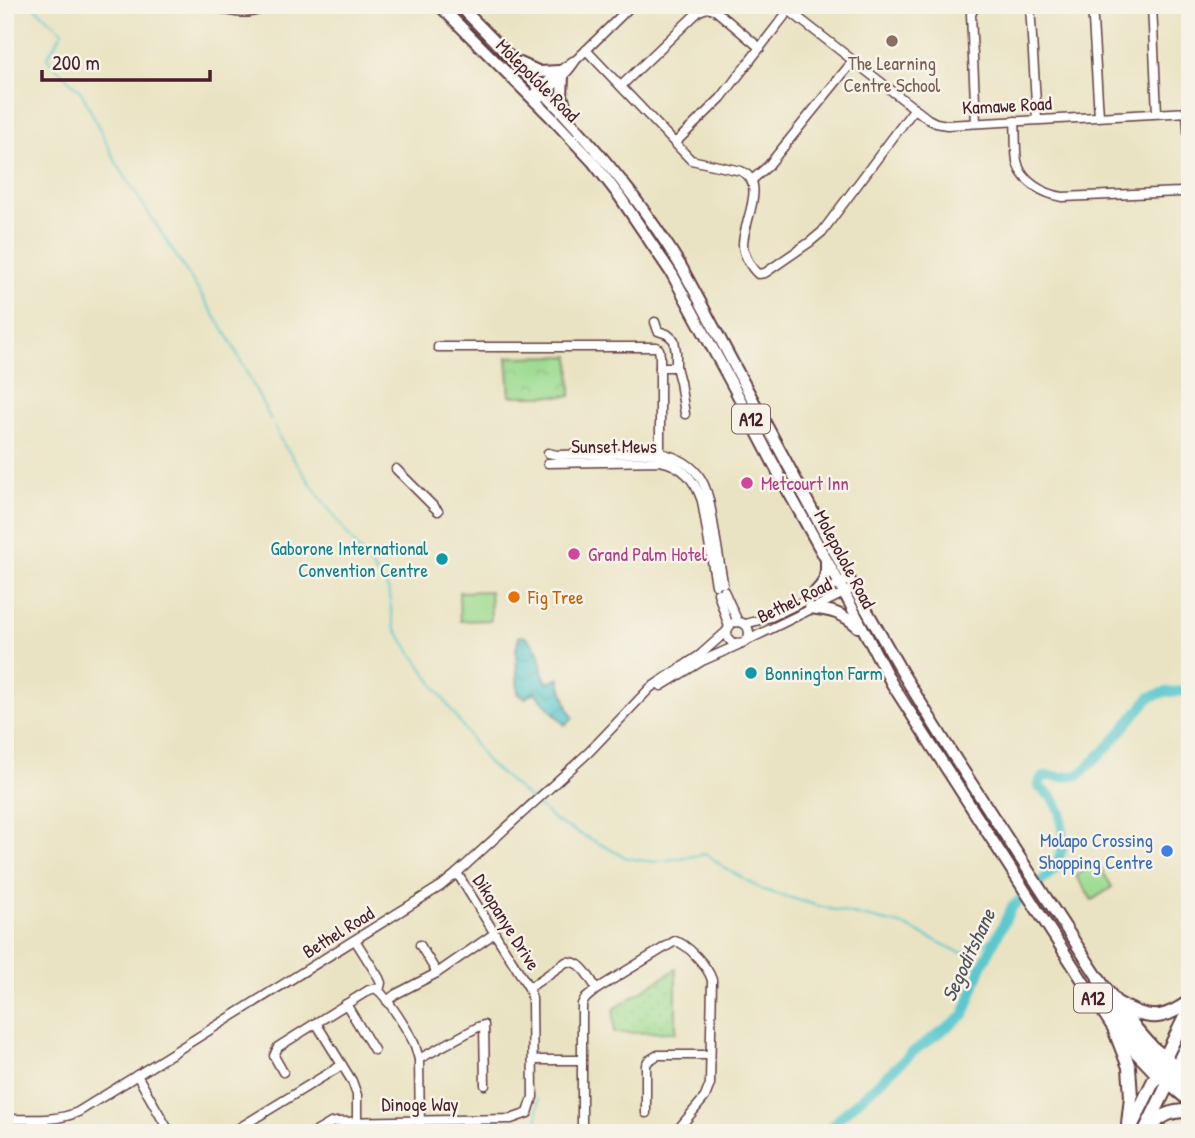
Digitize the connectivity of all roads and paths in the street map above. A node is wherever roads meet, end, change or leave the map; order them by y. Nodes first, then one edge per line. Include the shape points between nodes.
1 (211, 5) edge
2 (272, 5) edge
3 (439, 5) edge
4 (459, 5) edge
5 (632, 5) edge
6 (975, 5) edge
7 (1030, 5) edge
8 (1092, 5) edge
9 (1152, 5) edge
10 (786, 8) edge
11 (760, 48) junction
12 (586, 50) junction
13 (514, 61) junction
14 (853, 61) junction
15 (561, 74) junction
16 (621, 86) junction
17 (542, 91) junction
18 (533, 100) junction
19 (915, 108) junction
20 (1188, 112) edge
21 (1157, 113) junction
22 (1099, 116) junction
23 (1037, 120) junction
24 (1015, 121) junction
25 (976, 122) junction
26 (571, 123) junction
27 (675, 143) junction
28 (1190, 160) edge
29 (752, 180) junction
30 (1190, 185) edge
31 (655, 322) dead end
32 (438, 348) dead end
33 (660, 367) junction
34 (676, 367) junction
35 (685, 414) dead end
36 (548, 453) dead end
37 (660, 457) junction
38 (548, 463) dead end
39 (396, 469) dead end
40 (438, 511) dead end
41 (826, 558) junction
42 (847, 586) junction
43 (720, 588) junction
44 (806, 605) junction
45 (771, 617) junction
46 (741, 623) junction
47 (776, 626) junction
48 (728, 629) junction
49 (866, 637) junction
50 (748, 640) junction
51 (738, 645) junction
52 (642, 695) junction
53 (457, 873) junction
54 (495, 933) junction
55 (355, 940) junction
56 (420, 945) dead end
57 (437, 973) junction
58 (1099, 979) junction
59 (529, 988) junction
60 (597, 989) junction
61 (379, 991) junction
62 (387, 1001) junction
63 (1190, 1001) edge
64 (1117, 1003) junction
65 (346, 1004) junction
66 (1190, 1007) edge
67 (316, 1023) junction
68 (1115, 1031) junction
69 (1190, 1039) edge
70 (374, 1050) dead end
71 (710, 1055) junction
72 (419, 1059) junction
73 (533, 1060) junction
74 (581, 1060) junction
75 (342, 1065) junction
76 (1161, 1066) junction
77 (283, 1072) dead end
78 (137, 1075) junction
79 (1172, 1075) junction
80 (1190, 1077) edge
81 (485, 1085) dead end
82 (1190, 1090) edge
83 (1190, 1102) edge
84 (1190, 1111) edge
85 (528, 1113) joint
86 (646, 1114) dead end
87 (5, 1119) edge
88 (357, 1120) junction
89 (419, 1120) junction
90 (1128, 1132) edge
91 (170, 1133) edge
92 (231, 1133) edge
93 (314, 1133) edge
94 (420, 1133) edge
95 (582, 1133) edge
96 (675, 1133) edge
97 (1145, 1133) edge

1 - 2 street via 245,14
3 - 18 main road, Molepolole Road / A12
4 - 13 main road, Molepolole Road / A12
5 - 12 street
6 - 25 street via 971,14
7 - 23 street
8 - 22 street
9 - 21 street
10 - 11 street
10 - 14 street, Kamawe Road
11 - 16 street via 707,8
11 - 27 street via 721,98
12 - 15 street
12 - 16 street
13 - 15 main road via 540,72
13 - 17 main road, Molepolole Road / A12
14 - 19 street, Kamawe Road
14 - 29 street
15 - 17 street
15 - 26 main road
16 - 27 street
17 - 18 street
17 - 26 main road, Molepolole Road / A12
18 - 41 main road, Molepolole Road / A12 via 593,162 672,274
19 - 25 street, Kamawe Road via 936,123
19 - 29 street via 822,232 758,274 743,245
20 - 21 street, Kamawe Road
20 - 28 street
21 - 22 street, Kamawe Road
22 - 23 street, Kamawe Road
23 - 24 street, Kamawe Road
24 - 25 street, Kamawe Road
24 - 30 street via 1020,171 1052,195 1180,192
26 - 42 main road, Molepolole Road / A12 via 631,194 682,268
27 - 29 street via 697,163 741,171
31 - 34 street via 658,331 674,340
32 - 33 street via 651,346 659,349
33 - 34 street
33 - 37 street
34 - 35 street
36 - 37 street
37 - 38 street, Sunset Mews
37 - 43 street via 672,456 687,464 705,485
39 - 40 street
41 - 42 main road, Molepolole Road / A12
41 - 44 main road via 824,584
42 - 44 street, Bethel Road
42 - 49 main road, Molepolole Road / A12
42 - 58 main road, Molepolole Road / A12
43 - 46 street
43 - 48 street
44 - 45 street, Bethel Road
44 - 47 street, Bethel Road
44 - 49 main road via 839,613
45 - 46 street, Bethel Road
45 - 47 street
46 - 48 street
46 - 50 street via 749,630
47 - 50 street, Bethel Road
48 - 51 street via 730,641
48 - 52 street, Bethel Road
49 - 68 main road, Molepolole Road / A12
50 - 51 street
51 - 52 street, Bethel Road
52 - 53 street, Bethel Road via 590,752
53 - 54 street, Dikopanye Drive
53 - 55 street, Bethel Road
54 - 57 street
54 - 59 street, Dikopanye Drive
55 - 61 street via 379,978
55 - 78 street, Bethel Road
56 - 57 street
57 - 62 street
58 - 64 main road, Molepolole Road / A12
58 - 76 highway via 1121,1021
59 - 60 street via 572,961
59 - 73 street, Dikopanye Drive
60 - 71 street via 671,943 682,943 712,980
60 - 74 street via 582,1004
61 - 62 street
61 - 65 street via 369,990
62 - 72 street via 414,1042
63 - 64 highway via 1155,1017
64 - 76 main road, Molepolole Road / A12
65 - 67 street
65 - 70 street
66 - 76 highway
67 - 75 street
67 - 77 street via 278,1047 274,1056
68 - 76 main road, Molepolole Road / A12
68 - 90 highway via 1129,1068
69 - 79 highway
71 - 86 street via 658,1055 648,1060
71 - 96 street via 708,1091
72 - 81 street via 484,1025
72 - 89 street
73 - 74 street
73 - 85 street, Dikopanye Drive
74 - 95 street
75 - 88 street via 357,1095
75 - 92 street
76 - 79 highway
76 - 90 highway
78 - 87 street, Bethel Road via 68,1116
78 - 91 street
79 - 80 main road
79 - 82 highway
79 - 83 main road
79 - 97 highway
84 - 97 highway via 1168,1113
85 - 89 street, Dinoge Way via 511,1119
88 - 89 street, Dinoge Way
88 - 93 street, Dinoge Way via 331,1123
89 - 94 street

